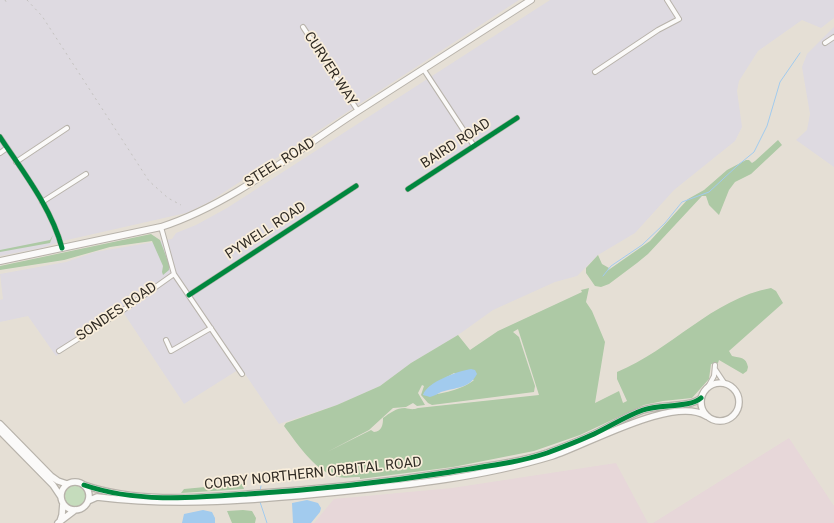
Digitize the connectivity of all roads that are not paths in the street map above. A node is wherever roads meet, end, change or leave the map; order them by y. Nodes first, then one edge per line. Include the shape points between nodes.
1 (531, 0) edge
2 (666, 0) edge
3 (303, 27) dead end
4 (834, 37) edge
5 (826, 43) dead end
6 (424, 70) junction
7 (595, 72) dead end
8 (358, 111) junction
9 (517, 118) dead end
10 (67, 128) dead end
11 (0, 137) edge
12 (474, 146) junction
13 (7, 148) junction
14 (0, 153) edge
15 (16, 162) junction
16 (86, 174) dead end
17 (356, 186) dead end
18 (408, 189) dead end
19 (42, 202) junction
20 (161, 227) junction
21 (62, 248) junction
22 (0, 261) edge
23 (174, 274) junction
24 (189, 295) junction
25 (211, 328) junction
26 (166, 340) dead end
27 (59, 351) dead end
28 (242, 374) dead end
29 (725, 384) junction
30 (708, 387) junction
31 (701, 398) junction
32 (706, 416) junction
33 (0, 424) edge
34 (0, 431) edge
35 (67, 484) junction
36 (84, 485) junction
37 (274, 496) junction
38 (61, 497) junction
39 (248, 497) junction
40 (88, 501) junction
41 (63, 504) junction
42 (75, 510) junction
43 (59, 522) edge

1 - 6 main road, STEEL ROAD
2 - 7 street via 679,19
3 - 8 street, CURVER WAY
4 - 5 street
6 - 8 main road, STEEL ROAD
6 - 12 street, BAIRD ROAD
8 - 20 main road, STEEL ROAD via 302,150 204,210
9 - 12 street, BAIRD ROAD
10 - 15 street
11 - 13 street
12 - 18 street, BAIRD ROAD
13 - 14 street
13 - 15 street
15 - 19 street
16 - 19 street
17 - 24 street, PYWELL ROAD
19 - 21 street via 57,230
20 - 21 main road, STEEL ROAD
20 - 23 street
21 - 22 main road, STEEL ROAD
23 - 24 street
23 - 27 street, SONDES ROAD
24 - 25 street
25 - 26 street via 172,350
25 - 28 street
29 - 30 street via 719,383
29 - 30 street via 715,367 713,380
29 - 32 street via 737,395 739,401 736,412 728,420 723,421 713,421
30 - 31 street
31 - 32 street via 702,410
31 - 37 street, CORBY NORTHERN ORBITAL ROAD via 693,403 664,405 643,410 578,441 514,461 408,479
32 - 37 street, CORBY NORTHERN ORBITAL ROAD via 697,411 686,410 648,418 564,452 519,466 390,487
33 - 35 street via 51,476
34 - 38 street via 53,485
35 - 36 street via 76,482
35 - 38 street via 61,492
36 - 39 street, CORBY NORTHERN ORBITAL ROAD via 125,495
36 - 40 street via 88,492
37 - 39 street, CORBY NORTHERN ORBITAL ROAD
38 - 41 street
39 - 40 street, CORBY NORTHERN ORBITAL ROAD via 193,504 97,497
40 - 42 street via 82,508
41 - 42 street
41 - 43 street
42 - 43 street

